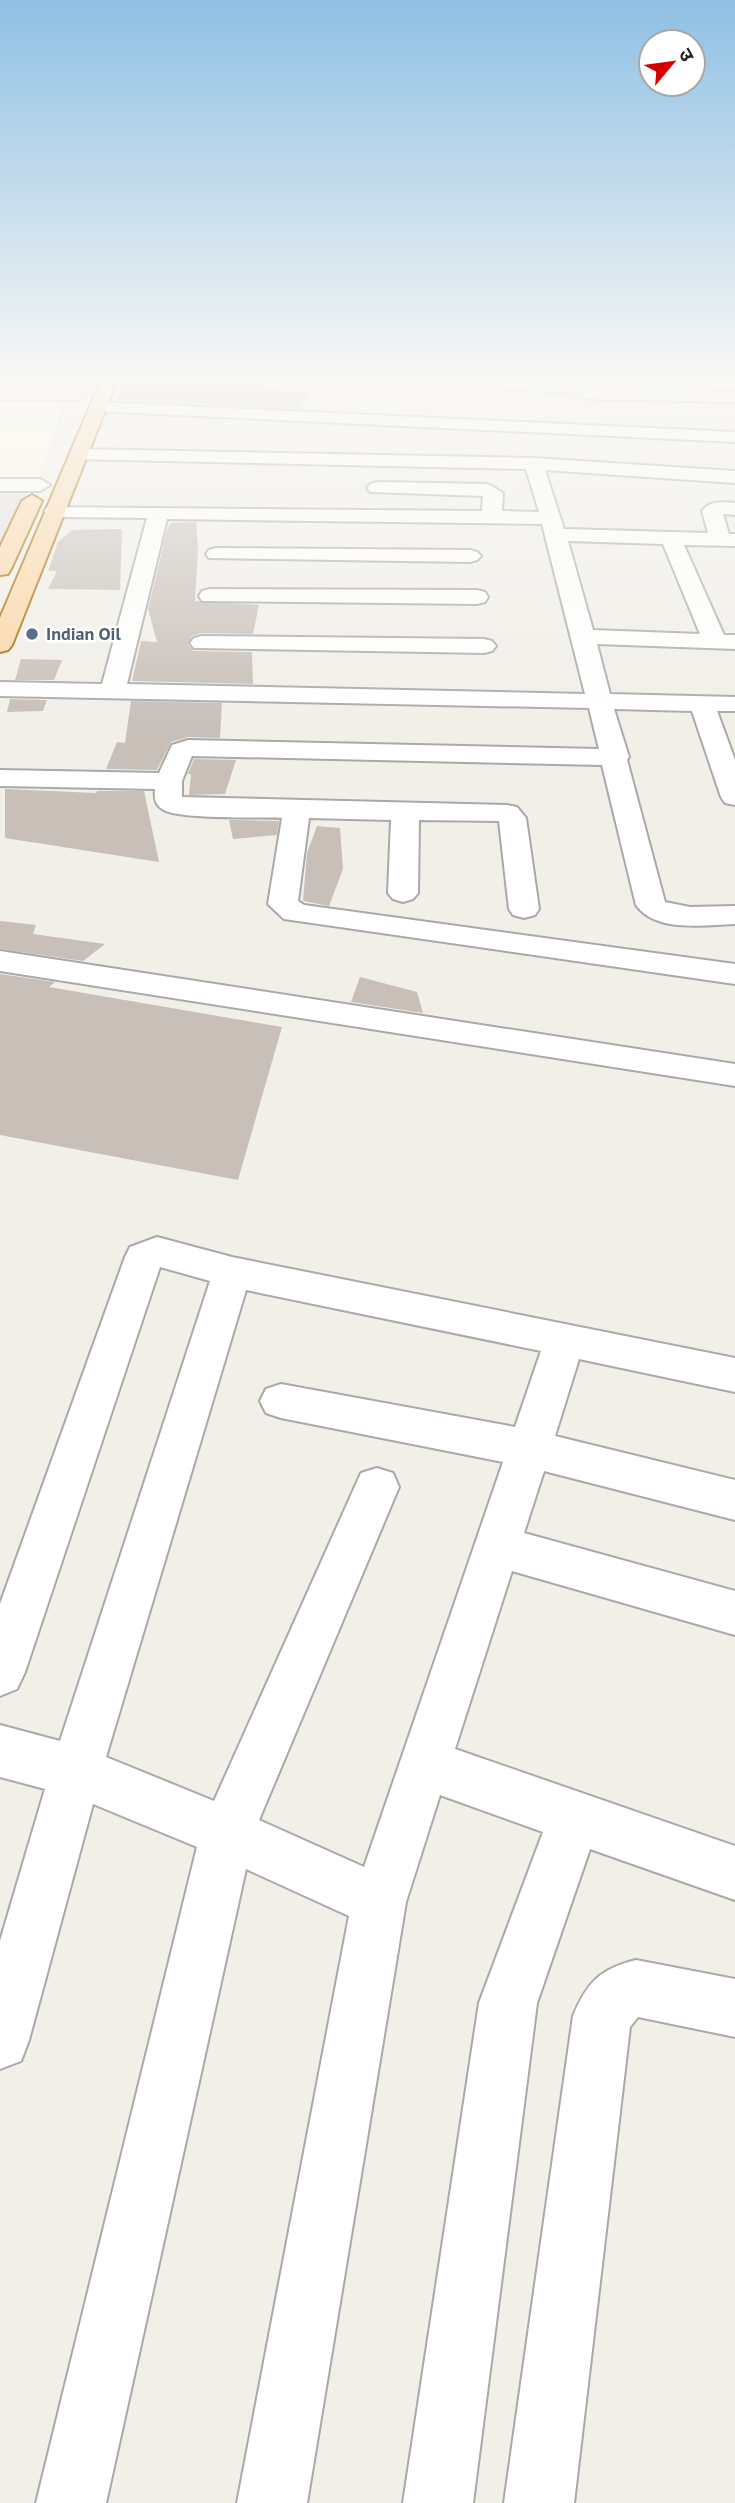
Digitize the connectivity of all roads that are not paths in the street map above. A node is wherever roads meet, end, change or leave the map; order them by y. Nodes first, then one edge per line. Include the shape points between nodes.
1 (34, 495) edge
2 (61, 495) edge
3 (493, 495) edge
4 (543, 495) edge
5 (735, 509) edge
6 (54, 510) junction
7 (159, 512) junction
8 (223, 515) junction
9 (464, 517) junction
10 (492, 517) junction
11 (553, 527) junction
12 (671, 538) junction
13 (727, 539) edge
14 (216, 554) junction
15 (470, 556) junction
16 (0, 569) edge
17 (210, 596) junction
18 (477, 597) junction
19 (584, 637) junction
20 (725, 641) edge
21 (202, 643) junction
22 (0, 645) edge
23 (484, 646) junction
24 (0, 689) edge
25 (113, 690) junction
26 (191, 694) junction
27 (492, 701) junction
28 (601, 702) junction
29 (702, 704) junction
30 (735, 704) edge
31 (616, 757) junction
32 (0, 778) edge
33 (169, 781) junction
34 (735, 797) edge
35 (297, 810) junction
36 (405, 810) junction
37 (403, 892) dead end
38 (524, 909) dead end
39 (735, 915) edge
40 (0, 961) edge
41 (735, 974) edge
42 (735, 1075) edge
43 (232, 1272) junction
44 (565, 1340) junction
45 (735, 1376) edge
46 (281, 1401) dead end
47 (528, 1448) junction
48 (377, 1486) dead end
49 (735, 1500) edge
50 (496, 1546) junction
51 (735, 1613) edge
52 (0, 1672) edge
53 (0, 1752) edge
54 (425, 1764) junction
55 (76, 1772) junction
56 (575, 1817) junction
57 (227, 1833) junction
58 (735, 1873) edge
59 (379, 1902) junction
60 (735, 2008) edge
61 (0, 2040) edge
62 (71, 2503) edge
63 (272, 2503) edge
64 (438, 2503) edge
65 (539, 2503) edge

1 - 16 main road
2 - 6 main road
3 - 10 street
4 - 11 street
5 - 13 street via 712,511
6 - 7 street
6 - 22 main road
7 - 8 street
7 - 25 street
8 - 9 street
8 - 14 street
9 - 10 street
9 - 15 street
10 - 11 street
11 - 12 street
11 - 19 street
12 - 13 street
12 - 20 street
14 - 15 street
14 - 17 street
15 - 18 street
17 - 18 street
17 - 21 street
18 - 23 street
19 - 20 street
19 - 28 street
21 - 23 street
21 - 26 street
23 - 27 street
24 - 25 street
25 - 26 street
26 - 27 street
27 - 28 street
28 - 29 street
28 - 31 street
29 - 30 street
29 - 34 street
31 - 33 street via 188,748 181,750
31 - 39 street via 653,909 670,915
32 - 33 street
33 - 35 street via 168,800 175,805
35 - 36 street
35 - 41 street via 283,904 295,913
36 - 37 street
36 - 38 street via 509,814
40 - 42 street
43 - 44 street
43 - 52 street via 157,1252 144,1257
43 - 55 street
44 - 45 street
44 - 47 street
46 - 47 street
47 - 49 street
47 - 50 street
48 - 57 street
50 - 51 street
50 - 54 street
53 - 55 street
54 - 56 street
54 - 59 street
55 - 57 street
55 - 61 street
56 - 58 street
56 - 64 street via 508,2003
57 - 59 street
57 - 62 street
59 - 63 street
60 - 65 street via 636,1987 621,1992 602,2016

